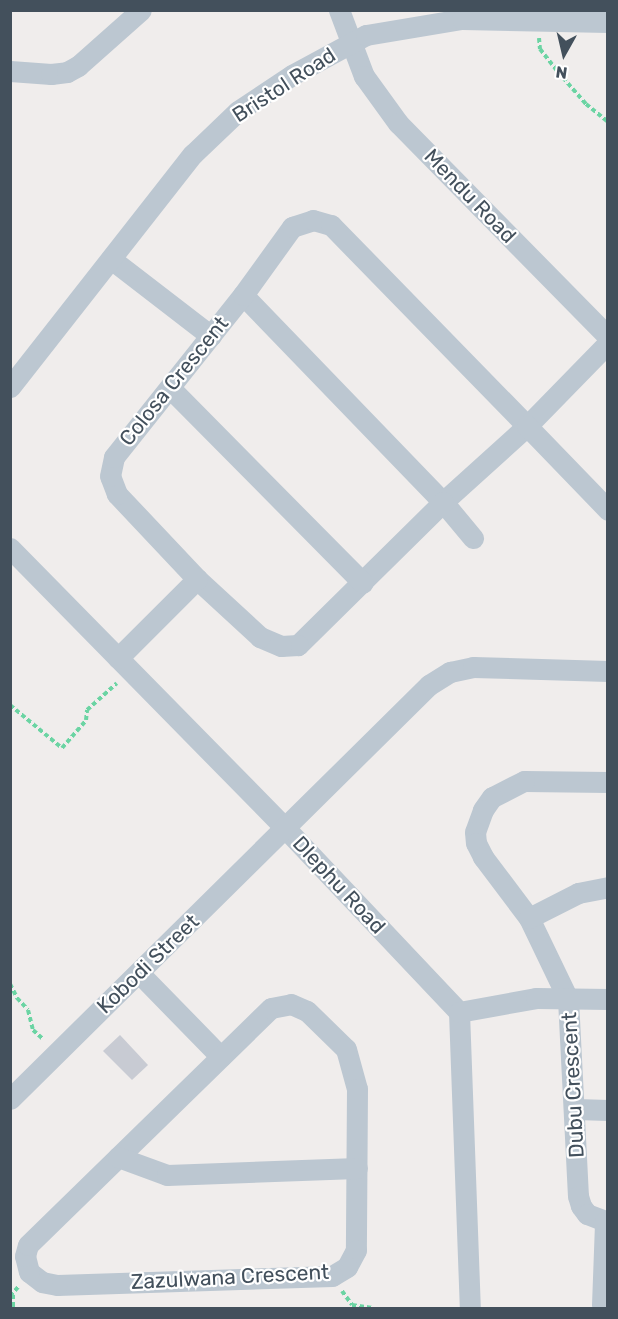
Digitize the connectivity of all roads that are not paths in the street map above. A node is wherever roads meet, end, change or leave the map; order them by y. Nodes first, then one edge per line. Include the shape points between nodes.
1 (141, 10) edge
2 (339, 10) edge
3 (608, 22) edge
4 (350, 43) junction
5 (10, 71) edge
6 (111, 259) junction
7 (243, 295) junction
8 (211, 336) junction
9 (608, 337) edge
10 (608, 343) edge
11 (10, 387) edge
12 (170, 388) junction
13 (527, 426) junction
14 (443, 502) junction
15 (605, 504) edge
16 (473, 538) dead end
17 (10, 548) edge
18 (197, 579) junction
19 (363, 584) junction
20 (124, 664) junction
21 (608, 671) edge
22 (608, 782) edge
23 (286, 829) junction
24 (608, 887) edge
25 (529, 918) junction
26 (139, 973) junction
27 (568, 999) junction
28 (608, 999) edge
29 (459, 1012) junction
30 (221, 1057) junction
31 (10, 1099) edge
32 (576, 1109) junction
33 (608, 1110) edge
34 (118, 1157) junction
35 (357, 1168) junction
36 (606, 1222) edge
37 (602, 1305) dead end
38 (470, 1308) edge

1 - 5 street via 67,72
2 - 4 street, Mendu Road
3 - 4 street, Bristol Road via 462,19 366,35
4 - 6 street, Bristol Road via 238,111 193,154
4 - 9 street, Mendu Road via 364,76 398,123
6 - 8 street
6 - 11 street, Bristol Road
7 - 8 street, Colosa Crescent
7 - 13 street, Colosa Crescent via 292,227 313,220 331,225
7 - 14 street
8 - 12 street, Colosa Crescent
10 - 13 street
12 - 18 street, Colosa Crescent via 114,457 110,476 117,494
12 - 19 street
13 - 14 street, Colosa Crescent
13 - 15 street, Colosa Crescent
14 - 16 street
14 - 19 street, Colosa Crescent
17 - 20 street, Dlephu Road
18 - 19 street, Colosa Crescent via 260,637 281,646 298,645
18 - 20 street
20 - 23 street, Dlephu Road
21 - 23 street, Kobodi Street via 473,667 450,672 429,685
22 - 25 street, Dubu Crescent via 524,781 492,797 483,810 475,832 476,843
23 - 26 street, Kobodi Street
23 - 29 street, Dlephu Road
24 - 25 street via 578,893
25 - 27 street, Dubu Crescent
26 - 30 street
26 - 31 street, Kobodi Street
27 - 28 street
27 - 29 street via 536,998
27 - 32 street, Dubu Crescent
29 - 38 street
30 - 34 street, Zazulwana Crescent
30 - 35 street, Zazulwana Crescent via 271,1008 291,1004 307,1011 346,1048 357,1089
32 - 33 street
32 - 36 street, Dubu Crescent via 578,1196 587,1214
34 - 35 street via 167,1175
34 - 35 street, Zazulwana Crescent via 28,1245 26,1265 42,1282 57,1285 332,1276 348,1267 356,1250
36 - 37 street, Dubu Crescent

